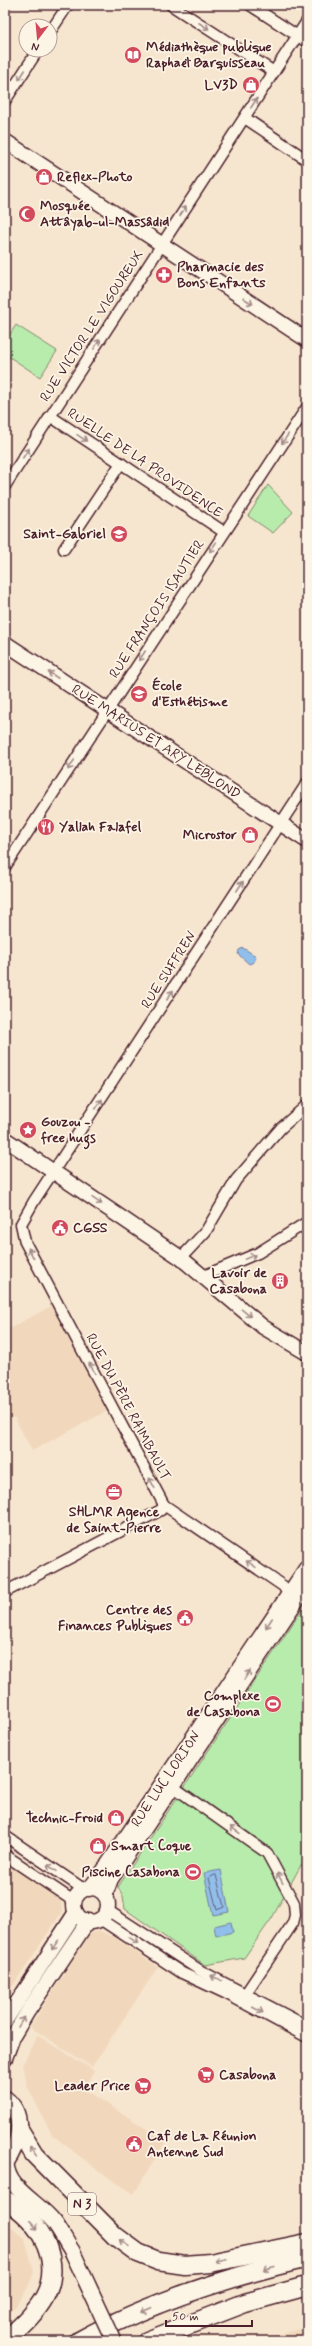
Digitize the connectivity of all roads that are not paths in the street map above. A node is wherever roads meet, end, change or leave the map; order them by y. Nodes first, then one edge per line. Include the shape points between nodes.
1 (68, 5) edge
2 (171, 5) edge
3 (250, 5) edge
4 (58, 20) edge
5 (307, 21) edge
6 (298, 36) junction
7 (307, 42) edge
8 (33, 58) edge
9 (274, 72) junction
10 (5, 101) edge
11 (245, 118) junction
12 (5, 141) edge
13 (307, 160) edge
14 (161, 244) junction
15 (307, 340) edge
16 (307, 407) edge
17 (50, 416) junction
18 (121, 463) junction
19 (5, 486) edge
20 (224, 532) junction
21 (64, 549) dead end
22 (5, 643) edge
23 (107, 710) junction
24 (307, 783) edge
25 (280, 824) junction
26 (307, 841) edge
27 (5, 867) edge
28 (307, 1105) edge
29 (5, 1139) edge
30 (54, 1172) junction
31 (307, 1222) edge
32 (181, 1258) junction
33 (201, 1277) junction
34 (307, 1353) edge
35 (164, 1505) junction
36 (307, 1568) edge
37 (307, 1585) edge
38 (5, 1592) edge
39 (288, 1593) junction
40 (290, 1610) junction
41 (169, 1784) junction
42 (5, 1836) edge
43 (5, 1855) edge
44 (87, 1889) junction
45 (105, 1895) junction
46 (76, 1907) junction
47 (98, 1917) junction
48 (246, 1993) junction
49 (228, 1994) junction
50 (5, 2021) edge
51 (307, 2026) edge
52 (307, 2036) edge
53 (5, 2058) edge
54 (6, 2097) edge
55 (20, 2131) junction
56 (6, 2163) edge
57 (5, 2194) edge
58 (5, 2200) edge
59 (34, 2204) junction
60 (307, 2243) edge
61 (307, 2258) edge
62 (307, 2286) edge
63 (5, 2341) edge
64 (79, 2341) edge
65 (114, 2341) edge
66 (147, 2341) edge

1 - 4 street
2 -> 9 street
3 - 6 street
5 - 6 street, RUE VICTOR LE VIGOUREUX
6 - 7 street
6 - 9 street, RUE VICTOR LE VIGOUREUX
8 -> 10 street
11 -> 9 street, RUE VICTOR LE VIGOUREUX
11 - 13 street
14 -> 11 street, RUE VICTOR LE VIGOUREUX
12 - 14 street
14 -> 15 street
17 -> 14 street, RUE VICTOR LE VIGOUREUX
16 -> 20 street, RUE FRANÇOIS ISAUTIER
17 -> 18 street, RUELLE DE LA PROVIDENCE
19 -> 17 street, RUE VICTOR LE VIGOUREUX
18 - 20 street, RUELLE DE LA PROVIDENCE
18 - 21 street
20 -> 23 street, RUE FRANÇOIS ISAUTIER
23 -> 22 street, RUE MARIUS ET ARY LEBLOND
23 - 25 street, RUE MARIUS ET ARY LEBLOND
23 -> 27 street, RUE FRANÇOIS ISAUTIER
24 - 25 street, RUE SUFFREN
25 - 26 street, RUE MARIUS ET ARY LEBLOND
30 -> 25 street, RUE SUFFREN
28 - 32 street via 281,1128 236,1180 206,1231
29 - 30 street
30 -> 32 street
35 -> 30 street, RUE DU PÈRE RAIMBAULT via 25,1242 21,1224
33 -> 31 street via 258,1254
32 - 33 street
33 -> 34 street via 263,1327
35 - 38 street via 161,1510
39 -> 35 street, RUE DU PÈRE RAIMBAULT via 283,1586
36 - 39 street, RUE LUC LORION
37 - 40 street, RUE LUC LORION
39 - 40 street
39 -> 41 street, RUE LUC LORION
41 -> 40 street, RUE LUC LORION
41 - 44 street, RUE LUC LORION
41 - 45 street, RUE LUC LORION via 111,1879
48 -> 41 street via 293,1923 294,1903 267,1853
44 -> 42 street
43 - 46 street
44 - 45 street via 100,1891
44 - 46 street, RUE LUC LORION via 77,1896
45 - 47 street
46 - 47 street
46 -> 50 street
48 -> 47 street
47 -> 49 street via 182,1973
53 -> 47 street via 13,2036 28,2011
48 - 49 street via 242,1996
48 - 51 street
49 -> 52 street
54 - 55 main road via 18,2119
55 - 56 main road via 14,2150
60 -> 55 highway, N 3 via 210,2263 185,2265 158,2261 138,2253 115,2236 34,2154
56 - 59 main road, N 3 via 6,2170 14,2184
57 - 59 main road, N 3
58 -> 63 highway via 22,2212 40,2231 49,2253 53,2274 44,2297 29,2319
59 - 65 main road, N 3, bridge via 54,2222 72,2251
61 -> 64 highway via 207,2286 146,2310
62 - 66 highway via 245,2304

